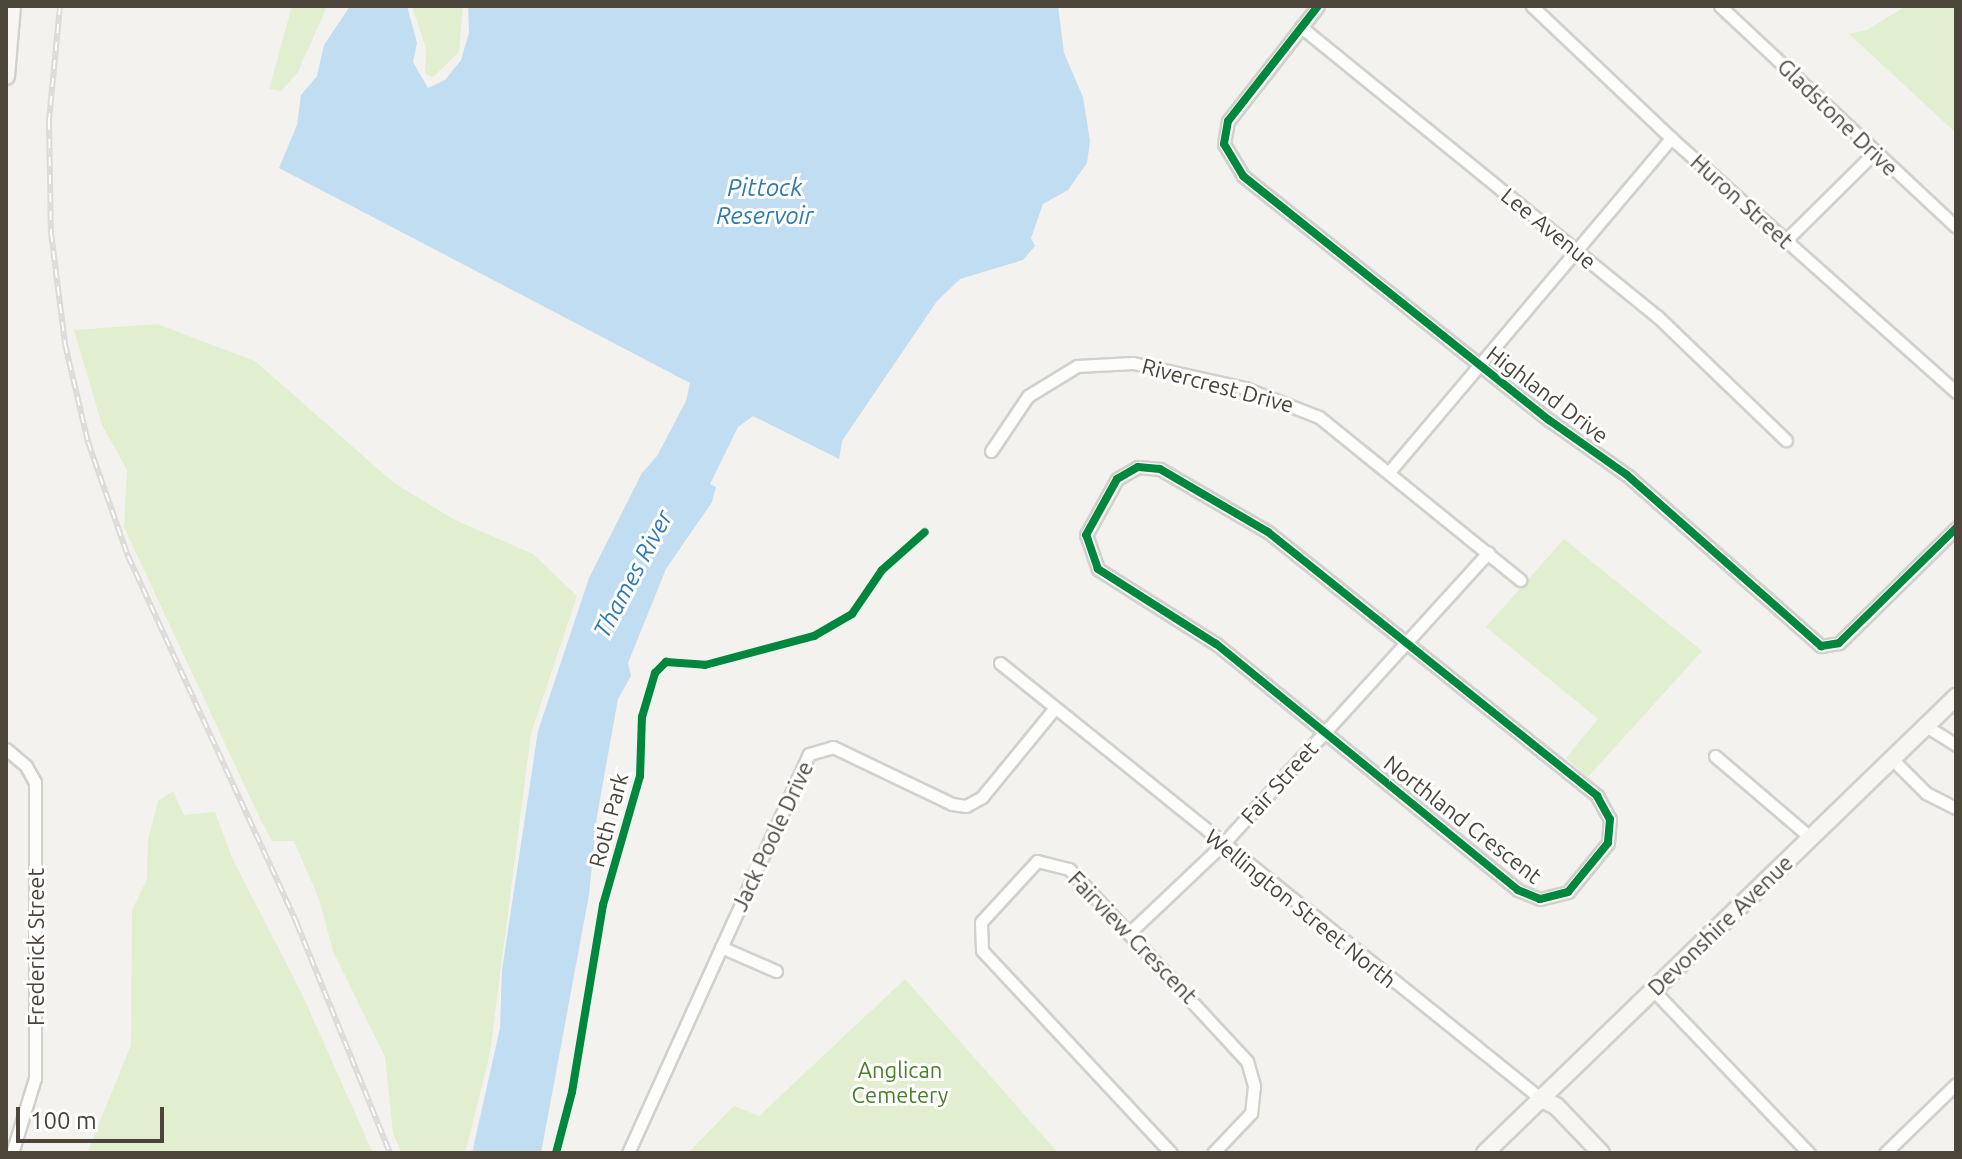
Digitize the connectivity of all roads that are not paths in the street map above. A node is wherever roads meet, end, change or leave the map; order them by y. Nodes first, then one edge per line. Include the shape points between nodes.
1 (12, 6) edge
2 (1318, 6) edge
3 (1532, 6) edge
4 (1720, 6) edge
5 (1301, 27) junction
6 (6, 76) edge
7 (1671, 138) junction
8 (1874, 153) junction
9 (1956, 227) edge
10 (1786, 240) junction
11 (1575, 249) junction
12 (1477, 363) junction
13 (1956, 392) edge
14 (1786, 440) dead end
15 (991, 451) dead end
16 (1389, 472) junction
17 (1956, 528) edge
18 (1488, 553) junction
19 (1520, 580) dead end
20 (1406, 644) junction
21 (1000, 663) dead end
22 (1956, 697) edge
23 (1054, 709) junction
24 (1926, 726) junction
25 (1325, 731) junction
26 (1956, 745) edge
27 (6, 749) edge
28 (1715, 756) dead end
29 (1892, 759) junction
30 (1956, 808) edge
31 (1811, 838) junction
32 (1223, 844) junction
33 (1129, 933) junction
34 (721, 947) junction
35 (776, 971) dead end
36 (1653, 990) junction
37 (1956, 1084) edge
38 (1540, 1098) junction
39 (12, 1153) edge
40 (628, 1153) edge
41 (1171, 1153) edge
42 (1213, 1153) edge
43 (1485, 1153) edge
44 (1601, 1153) edge
45 (1809, 1153) edge
46 (1885, 1153) edge

1 - 6 main road
2 - 5 street
3 - 7 street, Huron Street
4 - 8 street, Gladstone Drive
5 - 11 street, Lee Avenue
5 - 12 street, Highland Drive via 1232,113 1224,136 1231,160 1243,176
7 - 10 street, Huron Street
7 - 11 street
8 - 9 street, Gladstone Drive
8 - 10 street
10 - 13 street, Huron Street
11 - 12 street
11 - 14 street, Lee Avenue via 1657,316
12 - 16 street
12 - 17 street, Highland Drive via 1627,475 1821,646 1839,643
15 - 16 street, Rivercrest Drive via 1014,411 1051,377 1077,366 1133,363 1299,405
16 - 18 street, Rivercrest Drive
18 - 19 street, Rivercrest Drive
18 - 20 street, Fair Street
20 - 25 street, Fair Street
20 - 25 street, Northland Crescent via 1605,805 1612,827 1608,843 1569,892 1549,900 1525,894
20 - 25 street, Northland Crescent via 1268,532 1160,469 1138,467 1117,479 1086,535 1098,569 1198,630
21 - 23 street, Wellington Street North
22 - 24 main road, Devonshire Avenue
23 - 32 street, Wellington Street North
23 - 34 street, Jack Poole Drive via 982,797 966,806 833,747 815,748
24 - 26 street
24 - 29 main road, Devonshire Avenue
25 - 32 street, Fair Street
27 - 39 street, Frederick Street via 35,782 35,1079
28 - 31 street
29 - 30 street via 1926,793
29 - 31 main road, Devonshire Avenue
31 - 36 main road, Devonshire Avenue
32 - 33 street, Fair Street
32 - 38 street, Wellington Street North
33 - 41 street, Fairview Crescent via 1068,868 1047,859 1019,875 984,917 978,937 984,953
33 - 42 street, Fairview Crescent via 1238,1047 1251,1068 1251,1113
34 - 35 street
34 - 40 street, Jack Poole Drive
36 - 38 main road, Devonshire Avenue
36 - 45 street
37 - 46 street
38 - 43 main road, Devonshire Avenue
38 - 44 main road, Wellington Street North via 1556,1106

